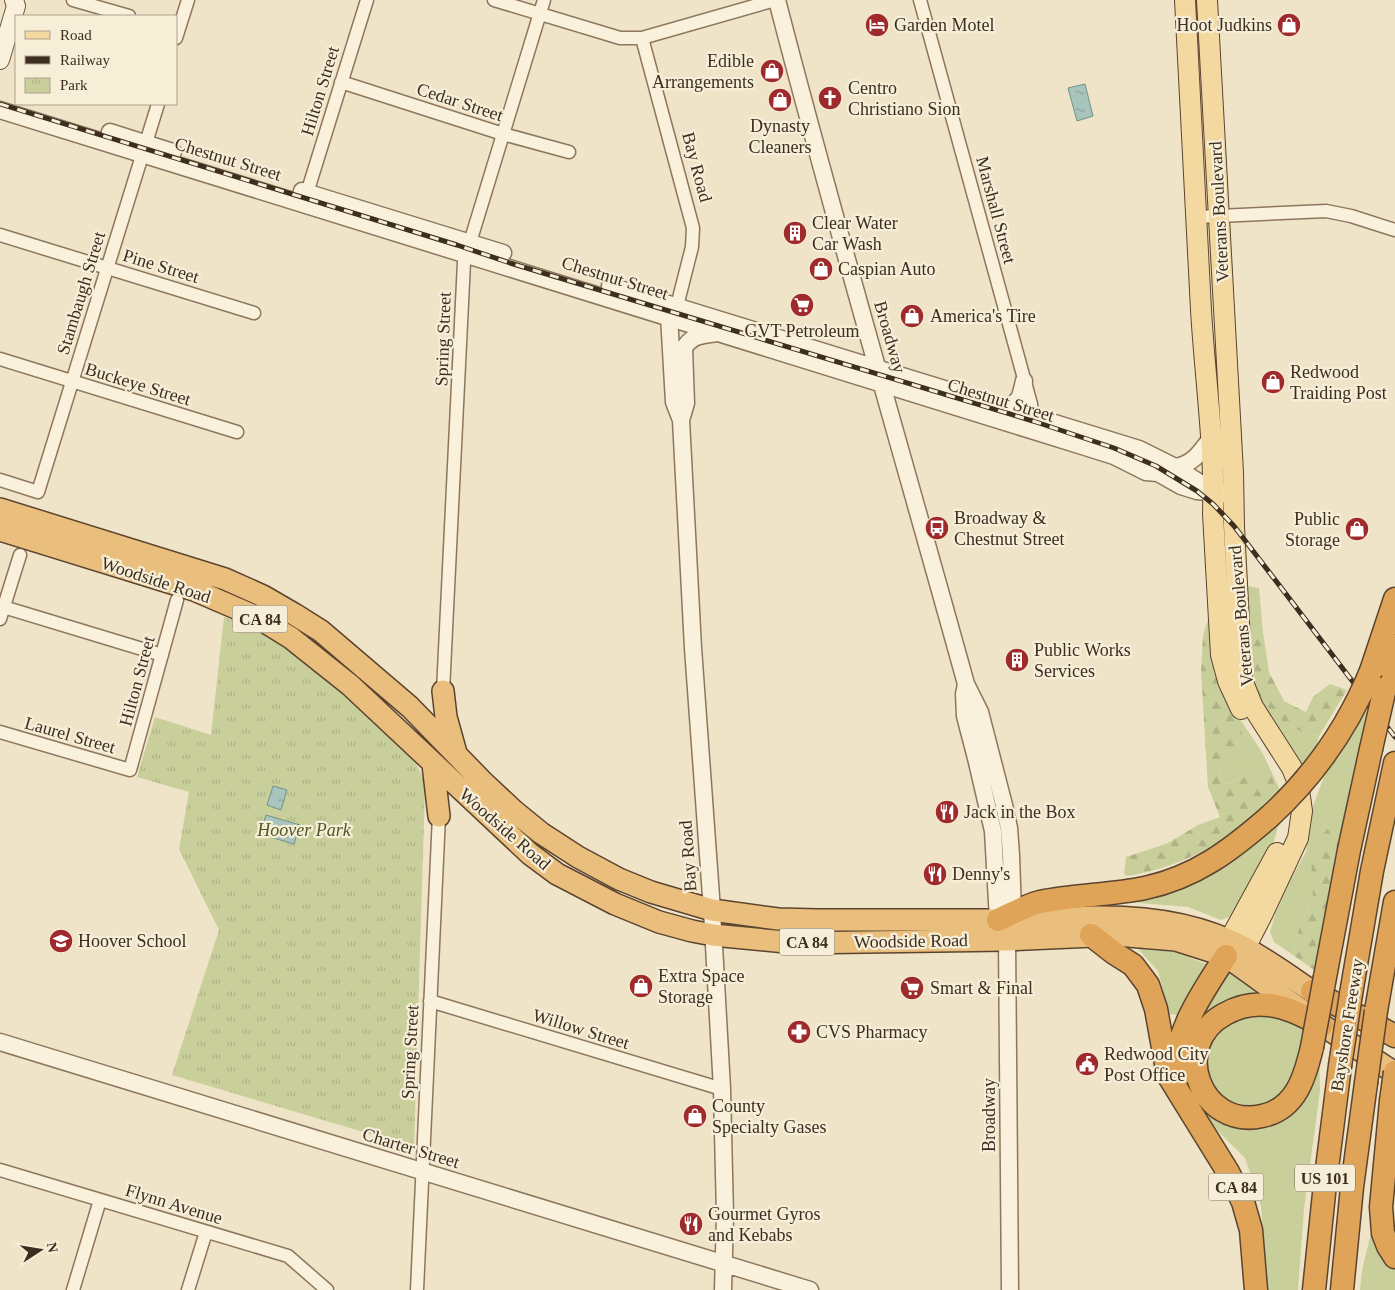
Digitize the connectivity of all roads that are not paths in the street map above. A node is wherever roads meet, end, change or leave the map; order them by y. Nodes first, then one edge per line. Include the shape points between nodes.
1 (8, 0) edge
2 (14, 0) edge
3 (73, 0) edge
4 (188, 0) edge
5 (367, 0) edge
6 (494, 0) edge
7 (544, 0) edge
8 (776, 0) edge
9 (920, 0) edge
10 (1186, 0) edge
11 (1207, 0) edge
12 (540, 14) junction
13 (126, 15) edge
14 (0, 26) edge
15 (178, 30) edge
16 (642, 38) junction
17 (0, 60) edge
18 (341, 82) junction
19 (0, 99) edge
20 (15, 104) edge
21 (19, 105) edge
22 (158, 105) edge
23 (0, 110) edge
24 (503, 134) junction
25 (145, 148) junction
26 (569, 152) dead end
27 (308, 193) junction
28 (1219, 216) junction
29 (1197, 217) junction
30 (1395, 230) edge
31 (0, 235) edge
32 (469, 248) junction
33 (107, 268) junction
34 (673, 311) junction
35 (254, 313) dead end
36 (717, 334) junction
37 (0, 360) edge
38 (880, 376) junction
39 (1024, 380) junction
40 (72, 382) junction
41 (1005, 407) junction
42 (681, 420) junction
43 (1033, 423) junction
44 (238, 432) dead end
45 (1211, 438) junction
46 (1175, 467) junction
47 (1146, 472) junction
48 (0, 480) edge
49 (1214, 492) junction
50 (1234, 496) junction
51 (0, 509) edge
52 (1213, 514) junction
53 (0, 530) edge
54 (20, 555) dead end
55 (1395, 599) edge
56 (178, 600) dead end
57 (1, 611) edge
58 (1395, 646) edge
59 (162, 656) junction
60 (1378, 679) junction
61 (443, 690) junction
62 (410, 707) junction
63 (0, 732) edge
64 (457, 756) junction
65 (434, 764) junction
66 (1394, 768) edge
67 (130, 770) joint
68 (468, 797) junction
69 (439, 816) junction
70 (1395, 902) edge
71 (712, 910) junction
72 (1008, 924) junction
73 (713, 935) junction
74 (1091, 935) junction
75 (1233, 948) junction
76 (1319, 984) junction
77 (430, 1001) junction
78 (1322, 1024) junction
79 (1395, 1036) edge
80 (0, 1042) edge
81 (1395, 1046) edge
82 (1395, 1072) edge
83 (722, 1089) junction
84 (1180, 1097) junction
85 (0, 1170) edge
86 (422, 1172) junction
87 (100, 1200) junction
88 (206, 1232) junction
89 (1395, 1257) edge
90 (724, 1263) junction
91 (313, 1284) edge
92 (73, 1290) edge
93 (188, 1290) edge
94 (327, 1290) edge
95 (416, 1290) edge
96 (724, 1290) edge
97 (810, 1290) edge
98 (1010, 1290) edge
99 (1256, 1290) edge
100 (1314, 1290) edge
101 (1342, 1290) edge

1 - 14 main road
2 - 17 main road via 16,6
3 - 13 street
4 - 15 street
5 - 18 street, Hilton Street
6 - 12 street
7 - 12 street, Spring Street
8 - 16 street
8 - 38 street, Broadway
9 - 39 street, Marshall Street
10 - 29 main road, Veterans Boulevard
11 - 28 main road, Veterans Boulevard
12 - 16 street via 620,38
12 - 24 street, Spring Street
16 - 34 street, Bay Road via 693,228 692,246
18 - 24 street, Cedar Street
18 - 27 street, Hilton Street
19 - 20 street, Chestnut Street
21 - 25 street, Chestnut Street
22 - 25 street, Stambaugh Street
23 - 25 street, Chestnut Street
24 - 26 street, Cedar Street
24 - 32 street, Spring Street
25 - 27 street, Chestnut Street
25 - 32 street, Chestnut Street
25 - 33 street, Stambaugh Street
27 - 32 street, Chestnut Street
28 - 29 street
28 - 30 street via 1326,211
28 - 50 main road, Veterans Boulevard
29 - 45 main road, Veterans Boulevard
31 - 33 street, Pine Street
32 - 34 street, Chestnut Street
32 - 61 street, Spring Street via 464,262
33 - 35 street, Pine Street
33 - 40 street, Stambaugh Street
34 - 36 street, Chestnut Street
34 - 38 street, Chestnut Street
34 - 42 street, Bay Road via 674,402
36 - 38 street, Chestnut Street
36 - 42 street, Bay Road via 696,336 684,348 686,403
37 - 40 street, Buckeye Street
38 - 41 street, Chestnut Street
38 - 43 street, Chestnut Street
38 - 72 street, Broadway via 966,684 980,712 1004,805 1011,855
39 - 41 street via 1020,397 1011,407
39 - 43 street, Marshall Street
40 - 44 street, Buckeye Street
40 - 48 street, Stambaugh Street via 38,492
41 - 43 street, Chestnut Street
42 - 71 street, Bay Road
43 - 46 street, Chestnut Street via 1139,449
43 - 47 street, Chestnut Street
45 - 46 street via 1190,462
45 - 49 main road, Veterans Boulevard
46 - 49 street, Chestnut Street
47 - 49 street, Chestnut Street via 1158,473 1197,491
47 - 52 street via 1154,482 1199,502
49 - 50 street, Chestnut Street
49 - 52 main road, Veterans Boulevard
50 - 75 main road, Veterans Boulevard via 1242,680 1253,707 1292,768 1302,811 1292,853
51 - 62 highway, Woodside Road / CA 84 via 225,579 263,596 321,631
52 - 75 main road, Veterans Boulevard via 1224,667 1240,708 1280,773 1289,810 1279,849
53 - 65 highway, Woodside Road / CA 84 via 194,590 257,617 321,660
54 - 57 street
55 - 60 highway
56 - 59 street, Hilton Street
57 - 59 street
58 - 60 highway
59 - 67 street, Hilton Street
60 - 72 highway, bridge via 1296,791 1217,859 1191,874 1145,888 1039,903
60 - 76 highway, bridge via 1371,749
61 - 62 highway via 433,704
61 - 64 highway via 446,717
62 - 64 highway, Woodside Road / CA 84
63 - 67 street, Laurel Street
64 - 71 highway, Woodside Road / CA 84 via 514,811 578,857 651,892
65 - 68 highway, Woodside Road / CA 84
65 - 69 highway
66 - 100 highway, Bayshore Freeway / US 101, bridge via 1351,994
68 - 69 highway via 451,802
68 - 73 highway, Woodside Road / CA 84 via 530,854 557,874 615,904 692,931
69 - 77 street, Spring Street
70 - 101 highway, Bayshore Freeway / US 101, bridge via 1366,1083
71 - 72 highway, Woodside Road / CA 84 via 778,919
71 - 73 street, Bay Road
72 - 73 highway, Woodside Road / CA 84 via 796,943
72 - 74 highway, Woodside Road / CA 84
72 - 75 highway, Woodside Road / CA 84 via 1094,917 1142,919 1194,928
72 - 98 street, Broadway
73 - 83 street, Bay Road
74 - 75 highway, Woodside Road via 1141,936
74 - 84 highway via 1133,966 1148,985 1156,1009 1168,1075
75 - 76 highway, Woodside Road / CA 84
75 - 78 highway, Woodside Road
75 - 84 highway via 1201,995 1181,1038 1176,1066
76 - 78 highway, bridge via 1312,1047 1301,1086 1286,1104 1270,1114 1250,1118 1229,1114 1209,1100 1197,1079 1195,1057 1201,1038 1213,1022 1230,1011 1251,1005 1271,1005 1295,1012
76 - 79 highway
76 - 81 highway, Woodside Road
77 - 83 street, Willow Street
77 - 86 street, Spring Street
78 - 82 highway, Woodside Road
80 - 86 street, Charter Street
82 - 89 highway, bridge via 1381,1207 1383,1233
83 - 90 street, Bay Road
84 - 99 highway, CA 84 via 1228,1172 1243,1202 1251,1230
85 - 87 street, Flynn Avenue
86 - 90 street, Charter Street
86 - 95 street, Spring Street
87 - 88 street, Flynn Avenue
87 - 92 street
88 - 91 street, Flynn Avenue via 288,1256
88 - 93 street
90 - 96 street, Bay Road
90 - 97 street, Charter Street
91 - 94 street, Flynn Avenue

